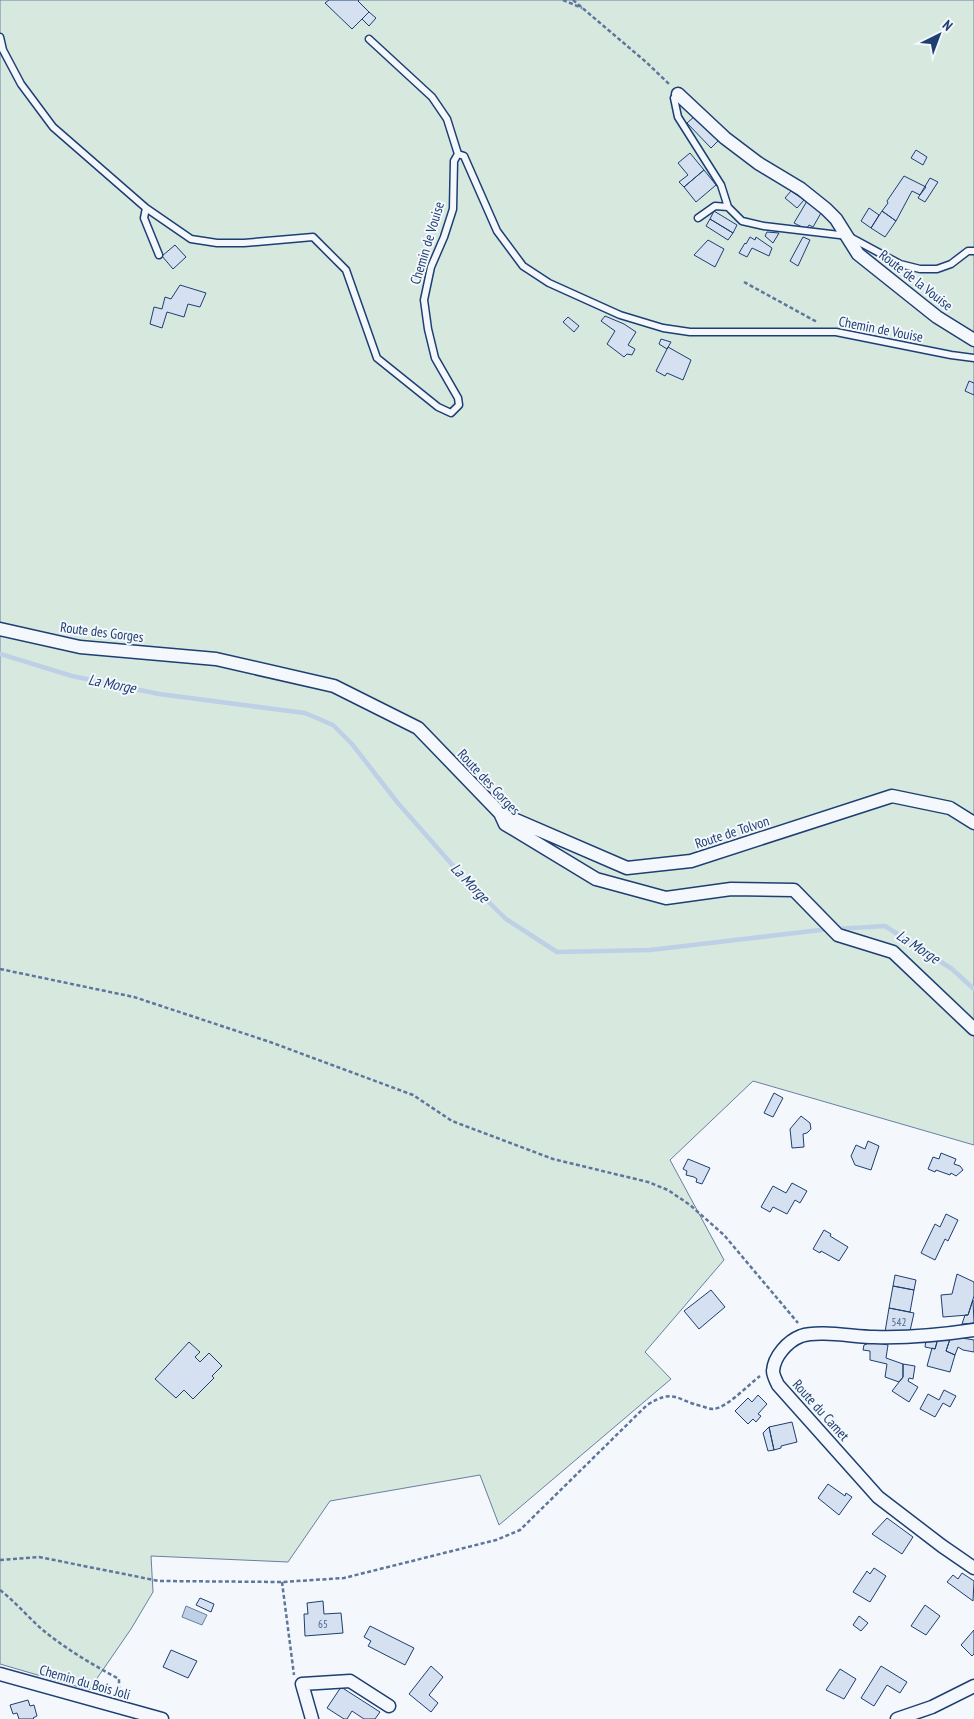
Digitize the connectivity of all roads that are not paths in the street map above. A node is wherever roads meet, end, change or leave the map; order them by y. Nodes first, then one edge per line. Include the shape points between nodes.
1 (0, 37) edge
2 (369, 39) dead end
3 (678, 94) joint
4 (458, 154) junction
5 (728, 207) junction
6 (146, 208) junction
7 (698, 218) dead end
8 (848, 236) junction
9 (974, 251) edge
10 (159, 254) dead end
11 (974, 340) edge
12 (974, 358) edge
13 (0, 629) edge
14 (500, 813) junction
15 (974, 823) edge
16 (974, 1029) edge
17 (974, 1330) edge
18 (974, 1568) edge
19 (0, 1674) edge
20 (974, 1686) edge
21 (389, 1706) dead end
22 (162, 1719) edge
23 (312, 1719) edge
24 (897, 1719) edge

1 - 6 lane, Chemin de Vouise via 3,50 21,84 52,127
2 - 4 lane via 432,97 447,119
3 - 5 lane via 674,98 678,117 721,185
3 - 8 street, Route de la Vouise via 725,138 826,209
4 - 6 lane, Chemin de Vouise via 454,161 453,209 431,267 424,300 435,358 458,398 459,405 451,413 438,407 377,358 346,270 313,237 244,243 191,239
4 - 12 lane, Chemin de Vouise via 464,156 497,231 523,266 548,283 620,315 690,332 836,332
5 - 7 lane via 715,206
5 - 8 lane via 742,221
6 - 10 lane via 144,218
8 - 9 lane via 900,264 920,269 937,269 951,264 968,251
8 - 11 street, Route de la Vouise via 858,254 937,317
13 - 14 street, Route des Gorges via 80,647 216,659 334,686 418,728
14 - 15 street, Route de Tolvon via 627,868 691,861 892,796 950,808
14 - 16 street, Route des Gorges via 505,824 596,879 666,898 731,889 794,890 838,935 893,952
17 - 18 street, Route du Camet via 907,1337 802,1336 784,1348 773,1372 778,1385 878,1497
19 - 22 street, Chemin du Bois Joli
20 - 24 street via 932,1707
21 - 23 street via 350,1681 302,1684

